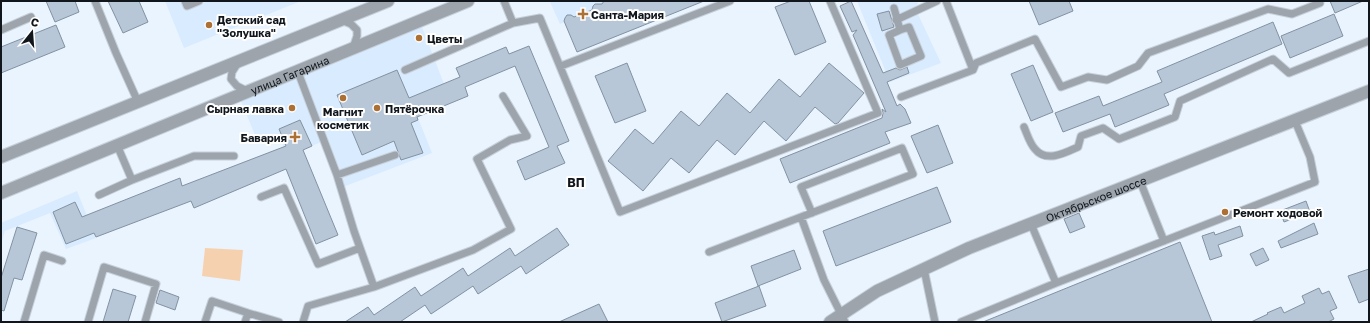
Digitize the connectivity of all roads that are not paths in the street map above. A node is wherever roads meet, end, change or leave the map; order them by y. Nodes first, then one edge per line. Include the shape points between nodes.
1 (95, 1) edge
2 (185, 1) edge
3 (199, 1) edge
4 (388, 1) edge
5 (468, 1) edge
6 (504, 1) edge
7 (730, 1) edge
8 (830, 1) edge
9 (937, 1) edge
10 (946, 1) edge
11 (1319, 1) edge
12 (894, 8) dead end
13 (31, 17) dead end
14 (341, 20) junction
15 (896, 20) junction
16 (513, 23) junction
17 (1, 30) edge
18 (900, 30) junction
19 (1369, 41) edge
20 (353, 48) junction
21 (239, 61) junction
22 (560, 66) junction
23 (405, 70) dead end
24 (973, 70) junction
25 (298, 72) junction
26 (1369, 91) edge
27 (249, 92) junction
28 (502, 96) dead end
29 (901, 97) dead end
30 (138, 102) junction
31 (1295, 121) junction
32 (1024, 127) dead end
33 (117, 146) junction
34 (395, 155) dead end
35 (234, 156) dead end
36 (1, 157) edge
37 (337, 175) junction
38 (132, 180) junction
39 (1140, 181) junction
40 (1, 193) edge
41 (99, 194) dead end
42 (261, 197) dead end
43 (812, 213) junction
44 (801, 217) junction
45 (1030, 224) junction
46 (1164, 241) junction
47 (360, 248) junction
48 (709, 252) dead end
49 (62, 261) dead end
50 (924, 269) junction
51 (1056, 283) junction
52 (374, 287) junction
53 (248, 313) junction
54 (843, 318) edge
55 (24, 322) edge
56 (88, 322) edge
57 (145, 322) edge
58 (205, 322) edge
59 (245, 322) edge
60 (279, 322) edge
61 (303, 322) edge
62 (830, 322) edge
63 (936, 322) edge
64 (961, 322) edge

1 - 30 lane
2 - 3 lane via 187,6
4 - 14 street
5 - 20 street, улица Гагарина
6 - 16 lane
7 - 22 lane
8 - 22 lane via 878,112 620,212
9 - 15 lane
10 - 24 lane
11 - 24 lane via 1320,3 1292,14 1268,9 1154,51 1138,66 1107,80 1088,77 1061,87 1035,38 976,63
12 - 15 lane
13 - 17 lane
14 - 20 lane via 357,30
14 - 21 street
15 - 18 lane
16 - 22 lane via 540,18
16 - 23 lane
18 - 18 lane via 889,36 900,65 921,56 909,27
19 - 32 lane via 1289,73 1272,59 1180,101 1175,117 1119,139 1103,128 1081,136 1078,147 1061,154 1046,156 1035,149
20 - 25 street, улица Гагарина
21 - 27 lane via 232,72 232,79 237,86
21 - 30 street
24 - 29 lane
25 - 27 street, улица Гагарина
25 - 37 lane
26 - 31 street, Октябрьское шоссе
27 - 33 street, улица Гагарина
28 - 52 lane via 527,136 510,140 476,159 511,229 473,250
30 - 36 street
31 - 39 street, Октябрьское шоссе
31 - 46 lane via 1310,157 1315,182
33 - 38 lane
33 - 40 street, улица Гагарина
34 - 37 lane
35 - 38 lane via 194,156
37 - 47 lane
38 - 41 lane
39 - 45 street, Октябрьское шоссе
39 - 46 lane
42 - 47 lane via 284,188 318,264
43 - 43 lane via 802,187 902,148 913,174
43 - 44 lane
44 - 48 lane
44 - 54 lane via 824,280
45 - 50 street, Октябрьское шоссе
45 - 51 lane
46 - 51 lane
47 - 52 lane
49 - 55 lane via 44,254
50 - 54 street, Октябрьское шоссе via 877,291
50 - 63 lane
51 - 64 lane
52 - 61 lane via 308,306
53 - 58 lane via 212,301
53 - 59 lane
53 - 60 lane
54 - 62 street, Октябрьское шоссе
56 - 57 lane via 104,267 156,284

